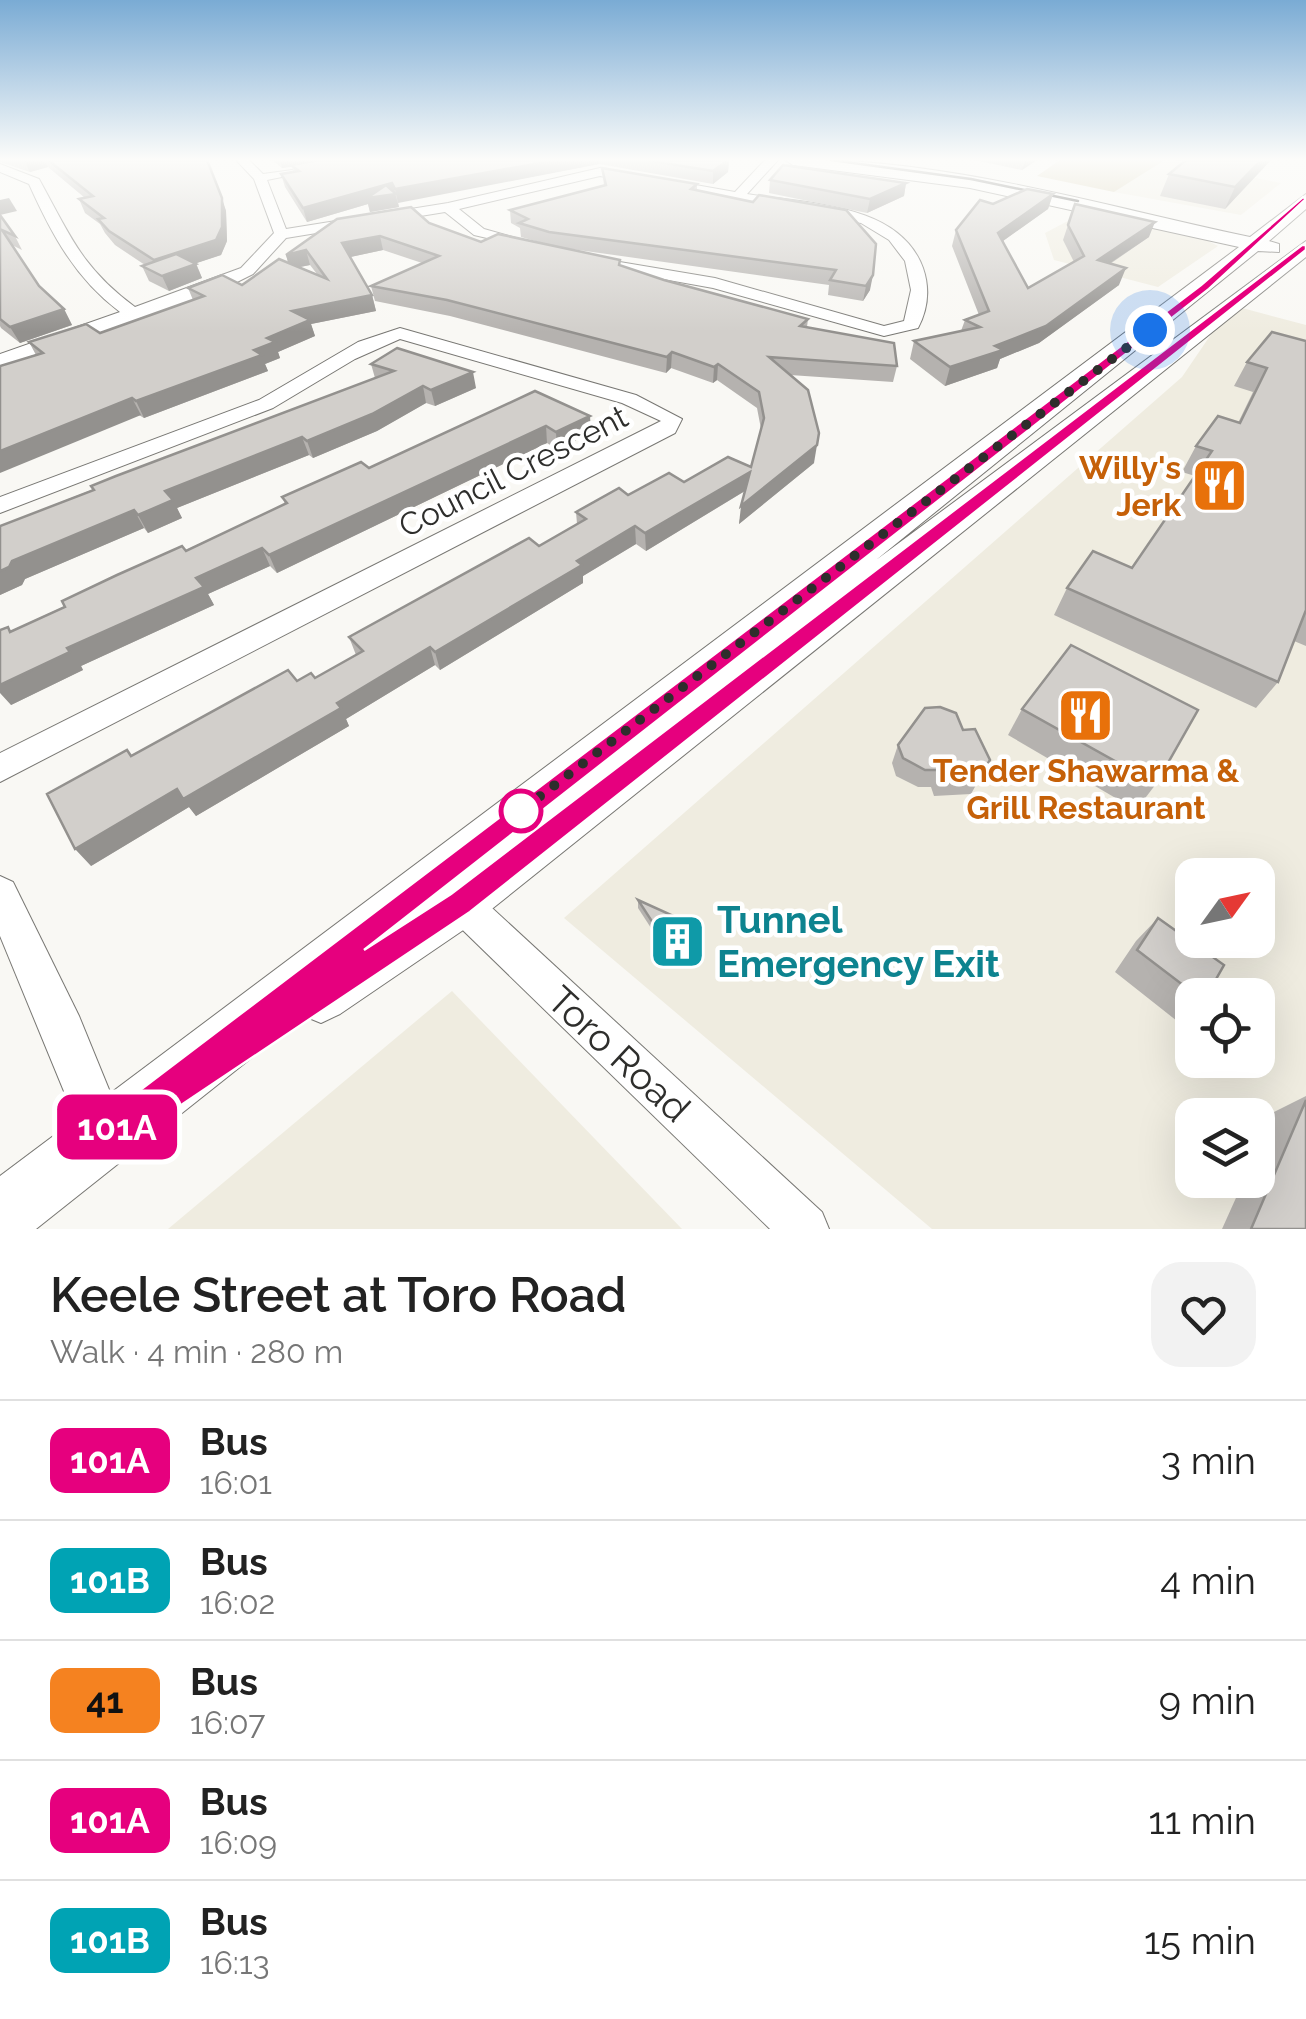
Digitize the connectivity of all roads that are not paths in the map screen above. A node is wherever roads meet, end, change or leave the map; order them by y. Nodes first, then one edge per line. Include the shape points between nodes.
1 (51, 217) edge
2 (275, 217) edge
3 (384, 217) edge
4 (461, 217) edge
5 (857, 217) edge
6 (1154, 217) edge
7 (1183, 217) edge
8 (1284, 217) edge
9 (281, 234) junction
10 (1261, 237) junction
11 (1304, 249) edge
12 (548, 251) edge
13 (582, 260) edge
14 (136, 316) junction
15 (0, 360) edge
16 (0, 506) edge
17 (0, 768) edge
18 (446, 891) junction
19 (0, 894) edge
20 (106, 1136) junction
21 (0, 1216) edge
22 (805, 1229) edge

1 - 14 street via 101,290
2 - 9 street
3 - 9 street
4 - 12 street via 479,232
5 - 13 street via 900,238 921,283 912,324 884,331 716,283
6 - 10 main road
7 - 10 main road
8 - 10 main road
9 - 14 street via 247,271
10 - 11 main road
10 - 18 main road
11 - 18 main road
14 - 15 street
16 - 17 street, Council Crescent via 266,404 372,340 400,333 629,398 672,419 668,429
18 - 20 main road
18 - 22 street, Toro Road
19 - 20 street
20 - 21 main road

